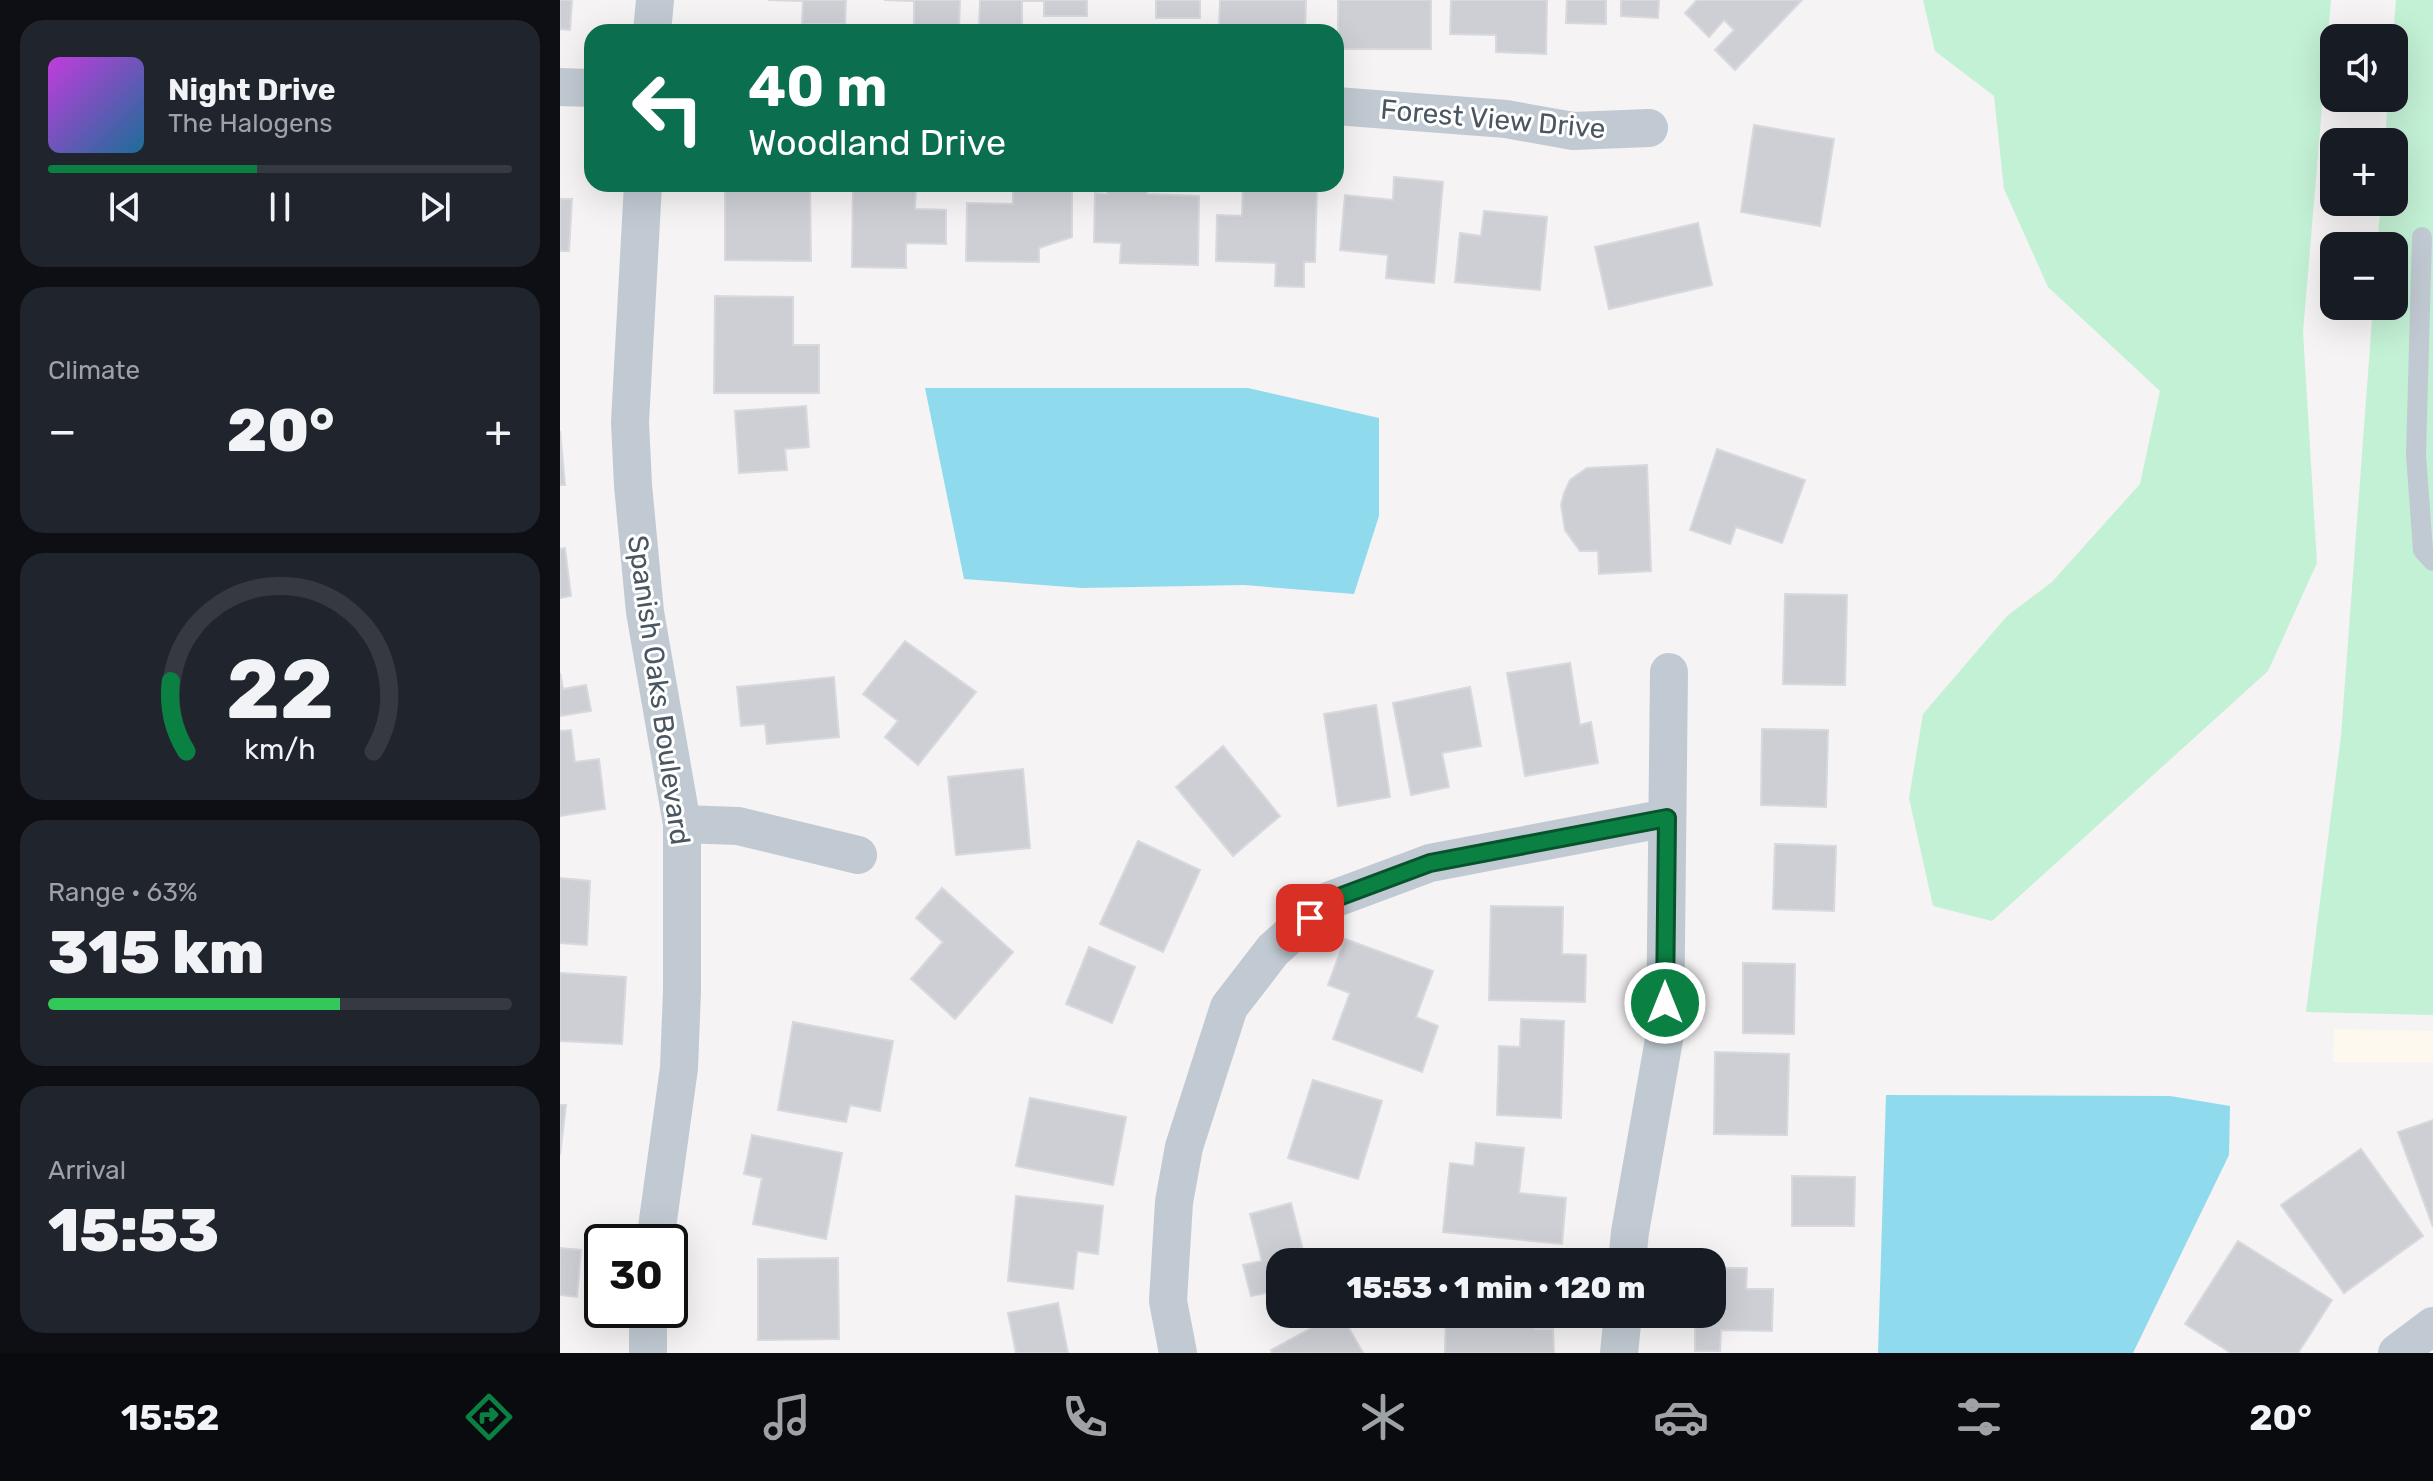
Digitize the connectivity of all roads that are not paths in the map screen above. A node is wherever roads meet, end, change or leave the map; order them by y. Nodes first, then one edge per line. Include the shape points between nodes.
1 (655, 0) edge
2 (653, 24) edge
3 (560, 87) edge
4 (584, 88) edge
5 (1344, 107) edge
6 (1649, 128) dead end
7 (643, 192) edge
8 (2422, 237) dead end
9 (2433, 561) edge
10 (1669, 672) dead end
11 (1667, 818) junction
12 (682, 824) junction
13 (858, 855) dead end
14 (657, 1224) edge
15 (1628, 1248) edge
16 (2433, 1326) edge
17 (648, 1328) edge
18 (1622, 1328) edge
19 (648, 1353) edge
20 (1178, 1353) edge
21 (1619, 1353) edge
22 (2397, 1353) edge

1 - 2 street
3 - 4 street
5 - 6 street, Forest View Drive via 1506,119 1573,131
7 - 12 street, Spanish Oaks Boulevard via 630,422 633,485 645,612
8 - 9 lane via 2416,455 2423,550
10 - 11 street
11 - 15 street via 1665,1034
11 - 20 street via 1430,863 1328,901 1273,950 1229,1007 1184,1147 1174,1202 1168,1301
12 - 13 street via 738,826
12 - 14 street, Spanish Oaks Boulevard via 679,1068
16 - 22 street
17 - 19 street
18 - 21 street

